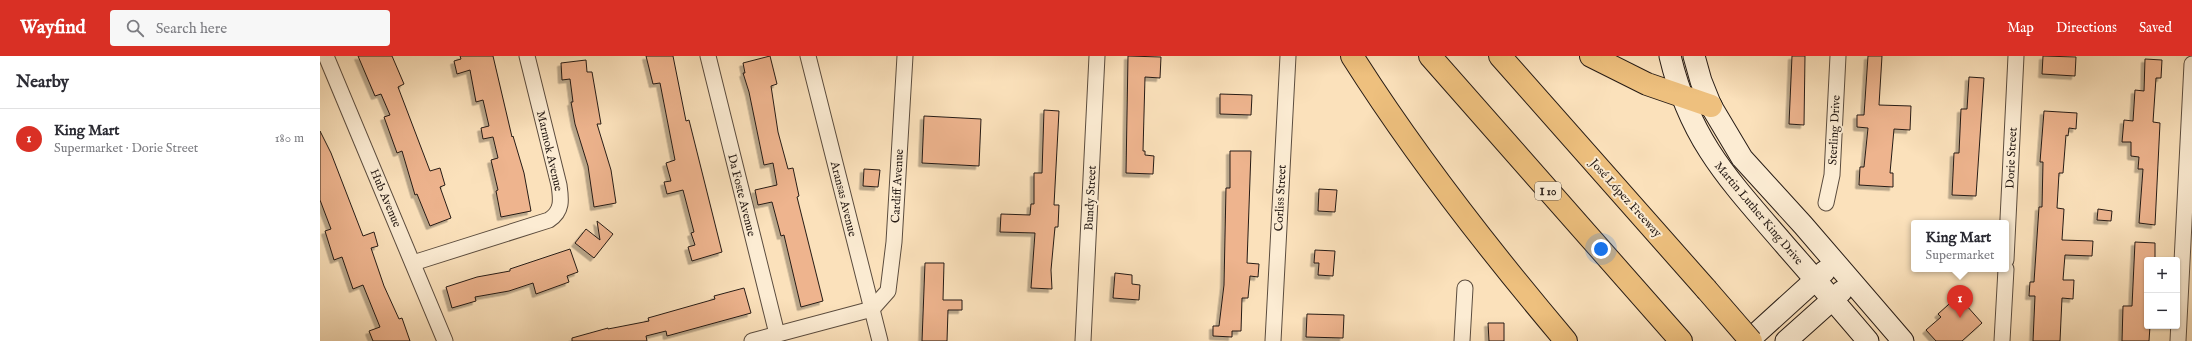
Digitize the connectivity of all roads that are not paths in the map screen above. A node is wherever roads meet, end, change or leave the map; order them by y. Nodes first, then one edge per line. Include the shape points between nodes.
1 (326, 56) edge
2 (527, 56) edge
3 (708, 56) edge
4 (808, 56) edge
5 (905, 56) edge
6 (1097, 56) edge
7 (1288, 56) edge
8 (1352, 56) edge
9 (1430, 56) edge
10 (1500, 56) edge
11 (1591, 56) edge
12 (1670, 56) edge
13 (1694, 56) edge
14 (1838, 56) edge
15 (2016, 56) edge
16 (2192, 64) edge
17 (1680, 95) junction
18 (1711, 106) junction
19 (1826, 203) dead end
20 (2008, 220) edge
21 (413, 262) junction
22 (1834, 262) junction
23 (2006, 272) edge
24 (1815, 280) junction
25 (1851, 282) junction
26 (1465, 288) dead end
27 (1832, 300) junction
28 (872, 309) junction
29 (1674, 333) edge
30 (777, 334) junction
31 (445, 341) edge
32 (752, 341) edge
33 (880, 341) edge
34 (1083, 341) edge
35 (1273, 341) edge
36 (1462, 341) edge
37 (1566, 341) edge
38 (1750, 341) edge
39 (1786, 341) edge
40 (1868, 341) edge
41 (1903, 341) edge
42 (2002, 341) edge
43 (2178, 341) edge

1 - 21 street, Hub Avenue
2 - 21 street, Marmok Avenue via 559,185 561,201 558,212 549,220
3 - 30 street, Da Foste Avenue
4 - 28 street, Aransas Avenue
5 - 28 street, Cardiff Avenue via 894,242 888,291
6 - 34 street, Bundy Street
7 - 35 street, Corliss Street
8 - 37 highway via 1429,171 1497,259
9 - 29 highway, I 10
10 - 38 highway, José López Freeway, bridge
11 - 17 highway via 1647,84
12 - 17 main road, Martin Luther King Drive
13 - 18 main road, Martin Luther King Drive
14 - 19 street, Sterling Drive via 1832,175
15 - 20 street, Dorie Street
16 - 43 street
17 - 18 highway
17 - 24 main road, Martin Luther King Drive via 1692,121 1727,178
18 - 22 main road, Martin Luther King Drive via 1742,158
21 - 31 street, Hub Avenue
22 - 24 main road
22 - 25 main road, Martin Luther King Drive
23 - 42 street
24 - 27 main road, Martin Luther King Drive
24 - 38 main road
25 - 27 main road
25 - 41 main road, Martin Luther King Drive
26 - 36 street
27 - 39 main road
27 - 40 main road, Martin Luther King Drive
28 - 30 street
28 - 33 street, Aransas Avenue
30 - 32 street

